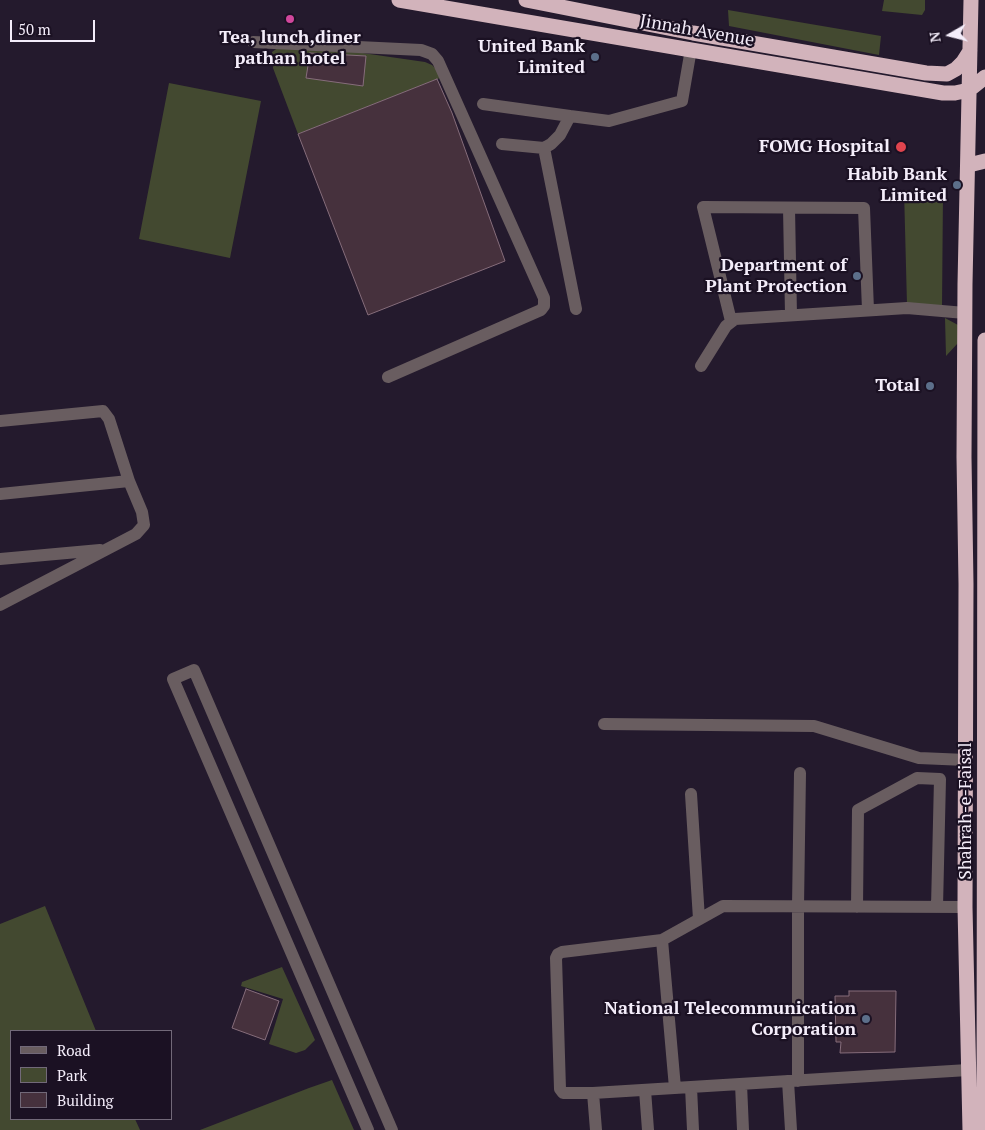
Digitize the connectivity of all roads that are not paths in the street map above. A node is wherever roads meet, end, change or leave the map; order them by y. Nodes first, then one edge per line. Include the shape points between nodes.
1 (399, 0) edge
2 (526, 0) edge
3 (971, 0) edge
4 (684, 31) junction
5 (253, 42) dead end
6 (686, 48) junction
7 (970, 51) junction
8 (985, 77) edge
9 (969, 90) junction
10 (483, 104) dead end
11 (570, 116) junction
12 (502, 144) dead end
13 (544, 148) junction
14 (985, 162) edge
15 (968, 165) junction
16 (788, 208) junction
17 (576, 309) dead end
18 (868, 310) junction
19 (964, 313) junction
20 (791, 315) junction
21 (731, 321) junction
22 (985, 340) edge
23 (701, 366) dead end
24 (388, 376) dead end
25 (0, 421) edge
26 (129, 481) junction
27 (984, 492) edge
28 (0, 494) edge
29 (107, 549) junction
30 (0, 559) edge
31 (0, 606) edge
32 (604, 724) dead end
33 (966, 760) junction
34 (800, 773) dead end
35 (690, 794) dead end
36 (263, 832) junction
37 (243, 840) junction
38 (798, 906) junction
39 (857, 907) junction
40 (965, 907) junction
41 (937, 908) junction
42 (699, 919) junction
43 (662, 940) junction
44 (968, 1070) junction
45 (793, 1081) junction
46 (741, 1084) junction
47 (690, 1087) junction
48 (675, 1088) junction
49 (645, 1090) junction
50 (593, 1093) junction
51 (368, 1130) edge
52 (392, 1130) edge
53 (596, 1130) edge
54 (648, 1130) edge
55 (693, 1130) edge
56 (743, 1130) edge
57 (791, 1130) edge
58 (970, 1130) edge
59 (984, 1130) edge

1 - 6 highway, Jinnah Avenue
2 - 4 highway, Jinnah Avenue
3 - 7 highway
4 - 6 highway
4 - 7 highway, Jinnah Avenue via 936,74 947,74 956,69
5 - 24 street via 421,50 432,54 438,61 544,298 541,310
6 - 9 highway, Jinnah Avenue via 929,91 955,93
6 - 11 street via 682,101 609,121
7 - 9 highway
8 - 9 highway
9 - 15 highway
10 - 11 street
11 - 13 street via 560,134
12 - 13 street
13 - 17 street
14 - 15 highway
15 - 19 highway
16 - 18 street via 864,208
16 - 20 street
16 - 21 street via 703,208
18 - 19 street via 907,308
18 - 20 street
19 - 33 highway
20 - 21 street
21 - 23 street
22 - 27 highway, Shahrah-e-Faisal
25 - 26 street via 103,411
26 - 28 street
26 - 29 street via 144,525 136,534
27 - 59 highway, Shahrah-e-Faisal
29 - 30 street
29 - 31 street
32 - 33 street via 814,726 920,758
33 - 40 highway
34 - 38 street
35 - 42 street
36 - 37 street
36 - 37 street via 194,670 173,679
36 - 52 street
37 - 51 street
38 - 39 street
38 - 42 street via 723,906
38 - 45 street
39 - 41 street
39 - 41 street via 858,810 917,778 940,780
40 - 41 street
40 - 44 highway
42 - 43 street
43 - 48 street
43 - 50 street via 562,952 556,958 560,1089 569,1094
44 - 45 street
44 - 58 highway
45 - 46 street
45 - 57 street
46 - 47 street
46 - 56 street
47 - 48 street
47 - 55 street
48 - 49 street
49 - 50 street
49 - 54 street
50 - 53 street

